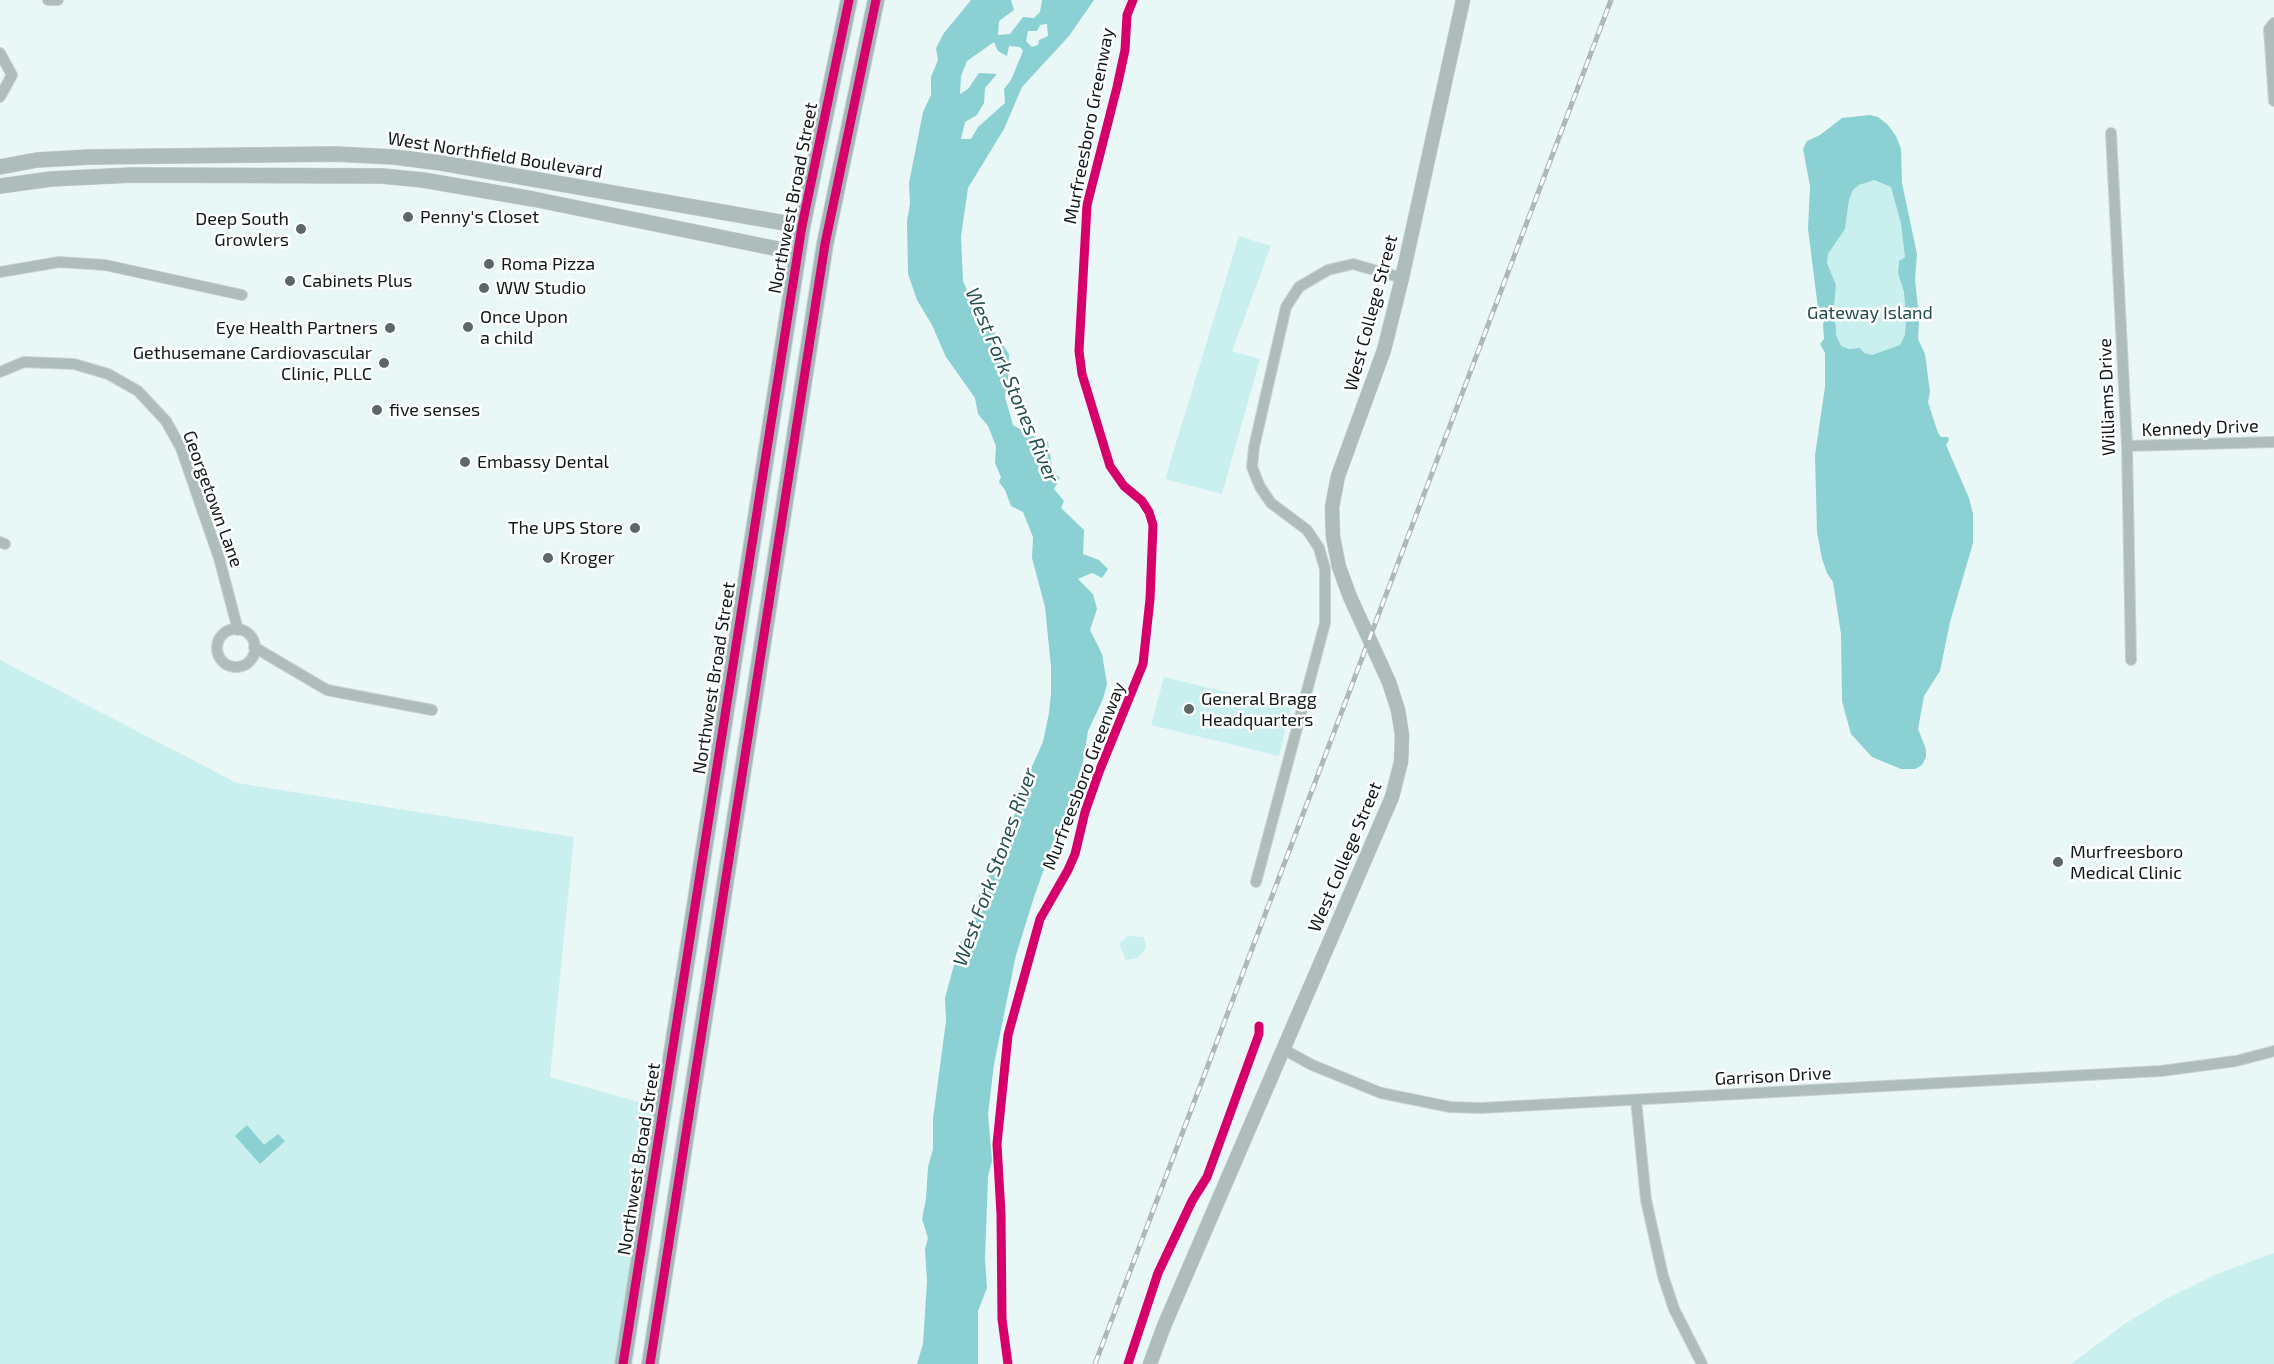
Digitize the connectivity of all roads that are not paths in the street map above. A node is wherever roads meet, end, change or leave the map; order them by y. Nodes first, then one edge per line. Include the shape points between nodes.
1 (48, 0) edge
2 (58, 0) edge
3 (849, 0) edge
4 (876, 0) edge
5 (1463, 0) edge
6 (2274, 23) edge
7 (0, 53) edge
8 (0, 97) edge
9 (2274, 100) edge
10 (2111, 133) dead end
11 (115, 156) junction
12 (0, 166) edge
13 (115, 176) junction
14 (0, 186) edge
15 (802, 226) junction
16 (825, 244) junction
17 (798, 253) junction
18 (0, 272) edge
19 (1402, 278) junction
20 (242, 295) dead end
21 (0, 372) edge
22 (2274, 442) edge
23 (2127, 447) junction
24 (755, 524) junction
25 (781, 528) junction
26 (740, 622) junction
27 (765, 627) junction
28 (238, 630) junction
29 (254, 647) junction
30 (2131, 660) dead end
31 (432, 710) dead end
32 (719, 755) junction
33 (745, 759) junction
34 (1256, 882) dead end
35 (1283, 1049) junction
36 (2274, 1051) edge
37 (1636, 1100) junction
38 (663, 1109) junction
39 (690, 1112) junction
40 (641, 1250) junction
41 (667, 1255) junction
42 (623, 1364) edge
43 (650, 1364) edge
44 (1150, 1364) edge
45 (1702, 1364) edge

1 - 2 street
3 - 15 main road, Northwest Broad Street
4 - 16 main road
5 - 19 street, West College Street
6 - 9 street via 2269,28
7 - 8 street via 12,75
10 - 23 street, Williams Drive
11 - 12 main road, West Northfield Boulevard
11 - 13 main road
11 - 15 main road, West Northfield Boulevard via 394,157
13 - 14 main road, West Northfield Boulevard
13 - 17 main road, West Northfield Boulevard via 357,175 423,180
15 - 16 main road
15 - 17 main road, Northwest Broad Street
16 - 17 main road
16 - 25 main road
17 - 24 main road, Northwest Broad Street
18 - 20 street via 60,262 105,265
19 - 34 street via 1353,264 1328,270 1299,287 1286,307 1252,467 1270,503 1307,530 1319,548 1325,568 1325,623
19 - 35 street, West College Street via 1384,350 1338,476 1332,507 1339,567 1398,710 1401,762 1392,797
21 - 28 street, Georgetown Lane via 24,362 74,364 108,374 138,391 166,421 181,448 219,558
22 - 23 street, Kennedy Drive
23 - 30 street, Williams Drive
24 - 25 main road
24 - 26 main road, Northwest Broad Street
25 - 27 main road
26 - 27 main road
26 - 32 main road, Northwest Broad Street
27 - 33 main road
28 - 29 street via 250,636
28 - 29 street via 227,631 219,640 218,652 224,662 235,667 247,663
29 - 31 street via 327,690
32 - 33 main road
32 - 38 main road, Northwest Broad Street
33 - 39 main road
35 - 37 street, Garrison Drive via 1381,1093 1450,1107
35 - 44 street, West College Street
36 - 37 street, Garrison Drive via 2236,1061 2161,1071
37 - 45 street via 1646,1200 1663,1276 1674,1309
38 - 39 main road
38 - 40 main road, Northwest Broad Street
39 - 41 main road
40 - 41 main road
40 - 42 main road, Northwest Broad Street
41 - 43 main road

